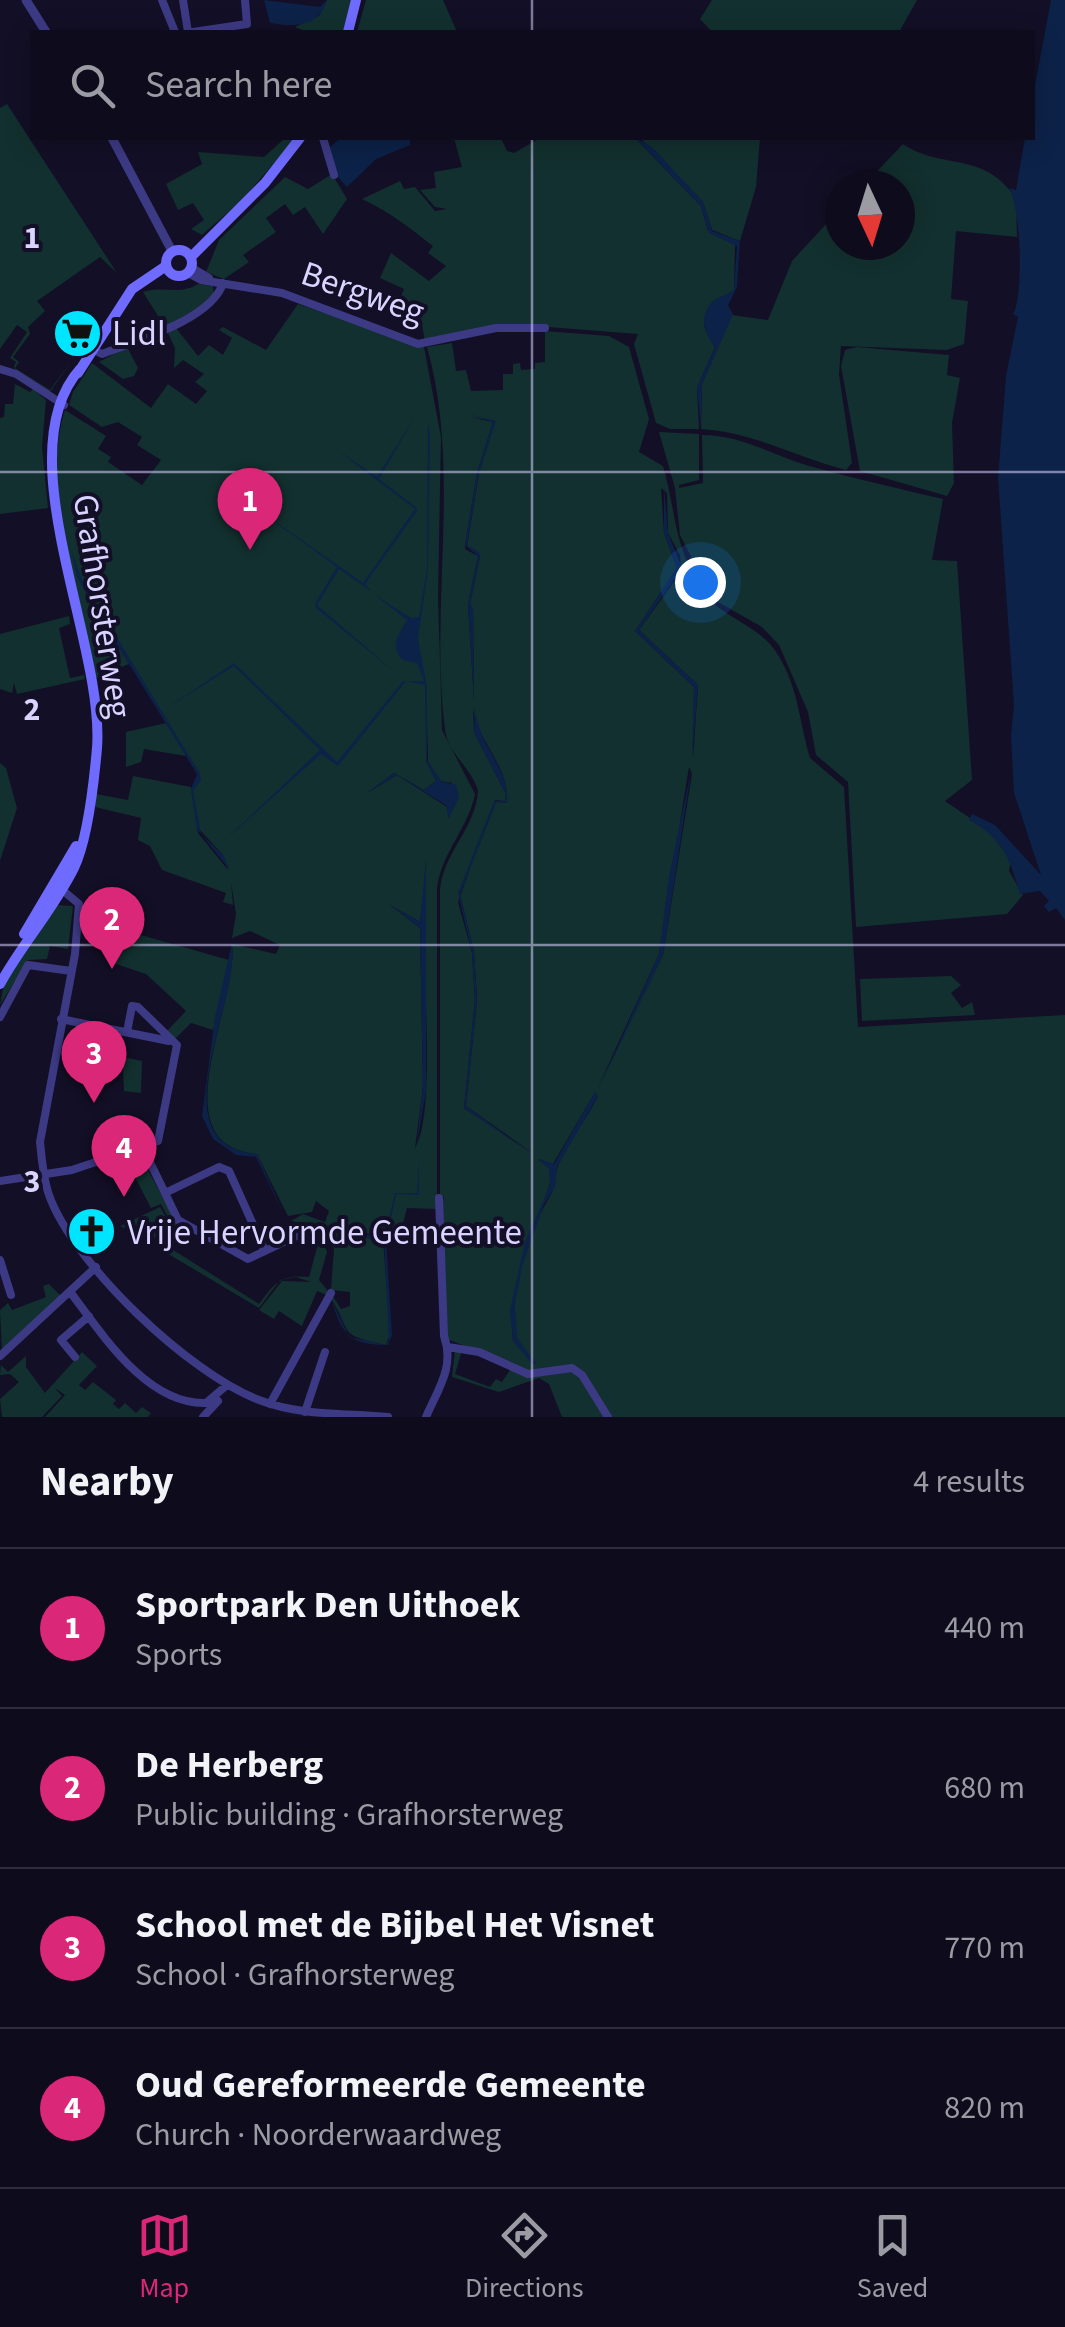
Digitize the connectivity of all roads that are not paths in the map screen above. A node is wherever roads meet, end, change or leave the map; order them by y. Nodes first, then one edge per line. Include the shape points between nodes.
1 (26, 0) edge
2 (162, 0) edge
3 (183, 0) edge
4 (245, 0) edge
5 (356, 0) edge
6 (45, 30) edge
7 (174, 30) edge
8 (190, 30) edge
9 (204, 30) edge
10 (348, 30) edge
11 (113, 140) edge
12 (298, 140) edge
13 (324, 140) edge
14 (334, 175) dead end
15 (172, 252) junction
16 (189, 262) junction
17 (168, 269) junction
18 (223, 282) junction
19 (545, 328) dead end
20 (92, 348) junction
21 (0, 370) edge
22 (61, 404) junction
23 (58, 887) junction
24 (72, 971) junction
25 (0, 984) edge
26 (0, 1017) edge
27 (62, 1019) junction
28 (126, 1032) junction
29 (169, 1041) junction
30 (143, 1148) junction
31 (44, 1172) junction
32 (0, 1181) edge
33 (165, 1193) junction
34 (439, 1198) dead end
35 (299, 1235) dead end
36 (266, 1251) junction
37 (0, 1260) edge
38 (96, 1267) junction
39 (71, 1292) junction
40 (332, 1292) dead end
41 (11, 1295) dead end
42 (89, 1316) junction
43 (448, 1347) junction
44 (324, 1352) dead end
45 (0, 1356) edge
46 (76, 1357) dead end
47 (227, 1385) junction
48 (216, 1397) junction
49 (270, 1404) junction
50 (305, 1412) junction
51 (203, 1417) edge
52 (388, 1417) edge
53 (426, 1417) edge
54 (608, 1417) edge

1 - 6 street
2 - 7 street
3 - 8 street
4 - 9 street via 247,24
5 - 10 main road
11 - 15 street
12 - 16 main road
13 - 14 street
15 - 16 main road
15 - 17 main road
16 - 17 main road via 177,276
16 - 18 street, Bergweg
17 - 20 main road, Grafhorsterweg via 129,296
18 - 19 street, Bergweg via 282,293 418,344 502,328
18 - 20 street via 215,301 163,331 102,354
20 - 22 main road, Grafhorsterweg
21 - 22 street
22 - 23 main road, Grafhorsterweg via 52,444 64,547 96,701 94,780 80,854
23 - 24 street via 79,904
23 - 25 main road, Grafhorsterweg
24 - 26 street via 28,965
24 - 27 street
27 - 28 street
27 - 31 street via 42,1117
28 - 29 street
28 - 29 street via 132,1006
29 - 30 street via 177,1046 158,1141
30 - 31 street
30 - 33 street
31 - 32 street
31 - 38 street via 58,1215
33 - 36 street via 178,1220 248,1258
33 - 36 street via 225,1168
34 - 43 street
35 - 36 street
37 - 41 street
38 - 39 street
38 - 47 street via 149,1324
39 - 42 street
39 - 45 street
40 - 49 street
42 - 46 street via 62,1340
42 - 48 street via 120,1354 170,1395 199,1404
43 - 53 street via 444,1381
43 - 54 street via 528,1374 572,1368
44 - 50 street
47 - 48 street
47 - 49 street
48 - 51 street
49 - 50 street
50 - 52 street

